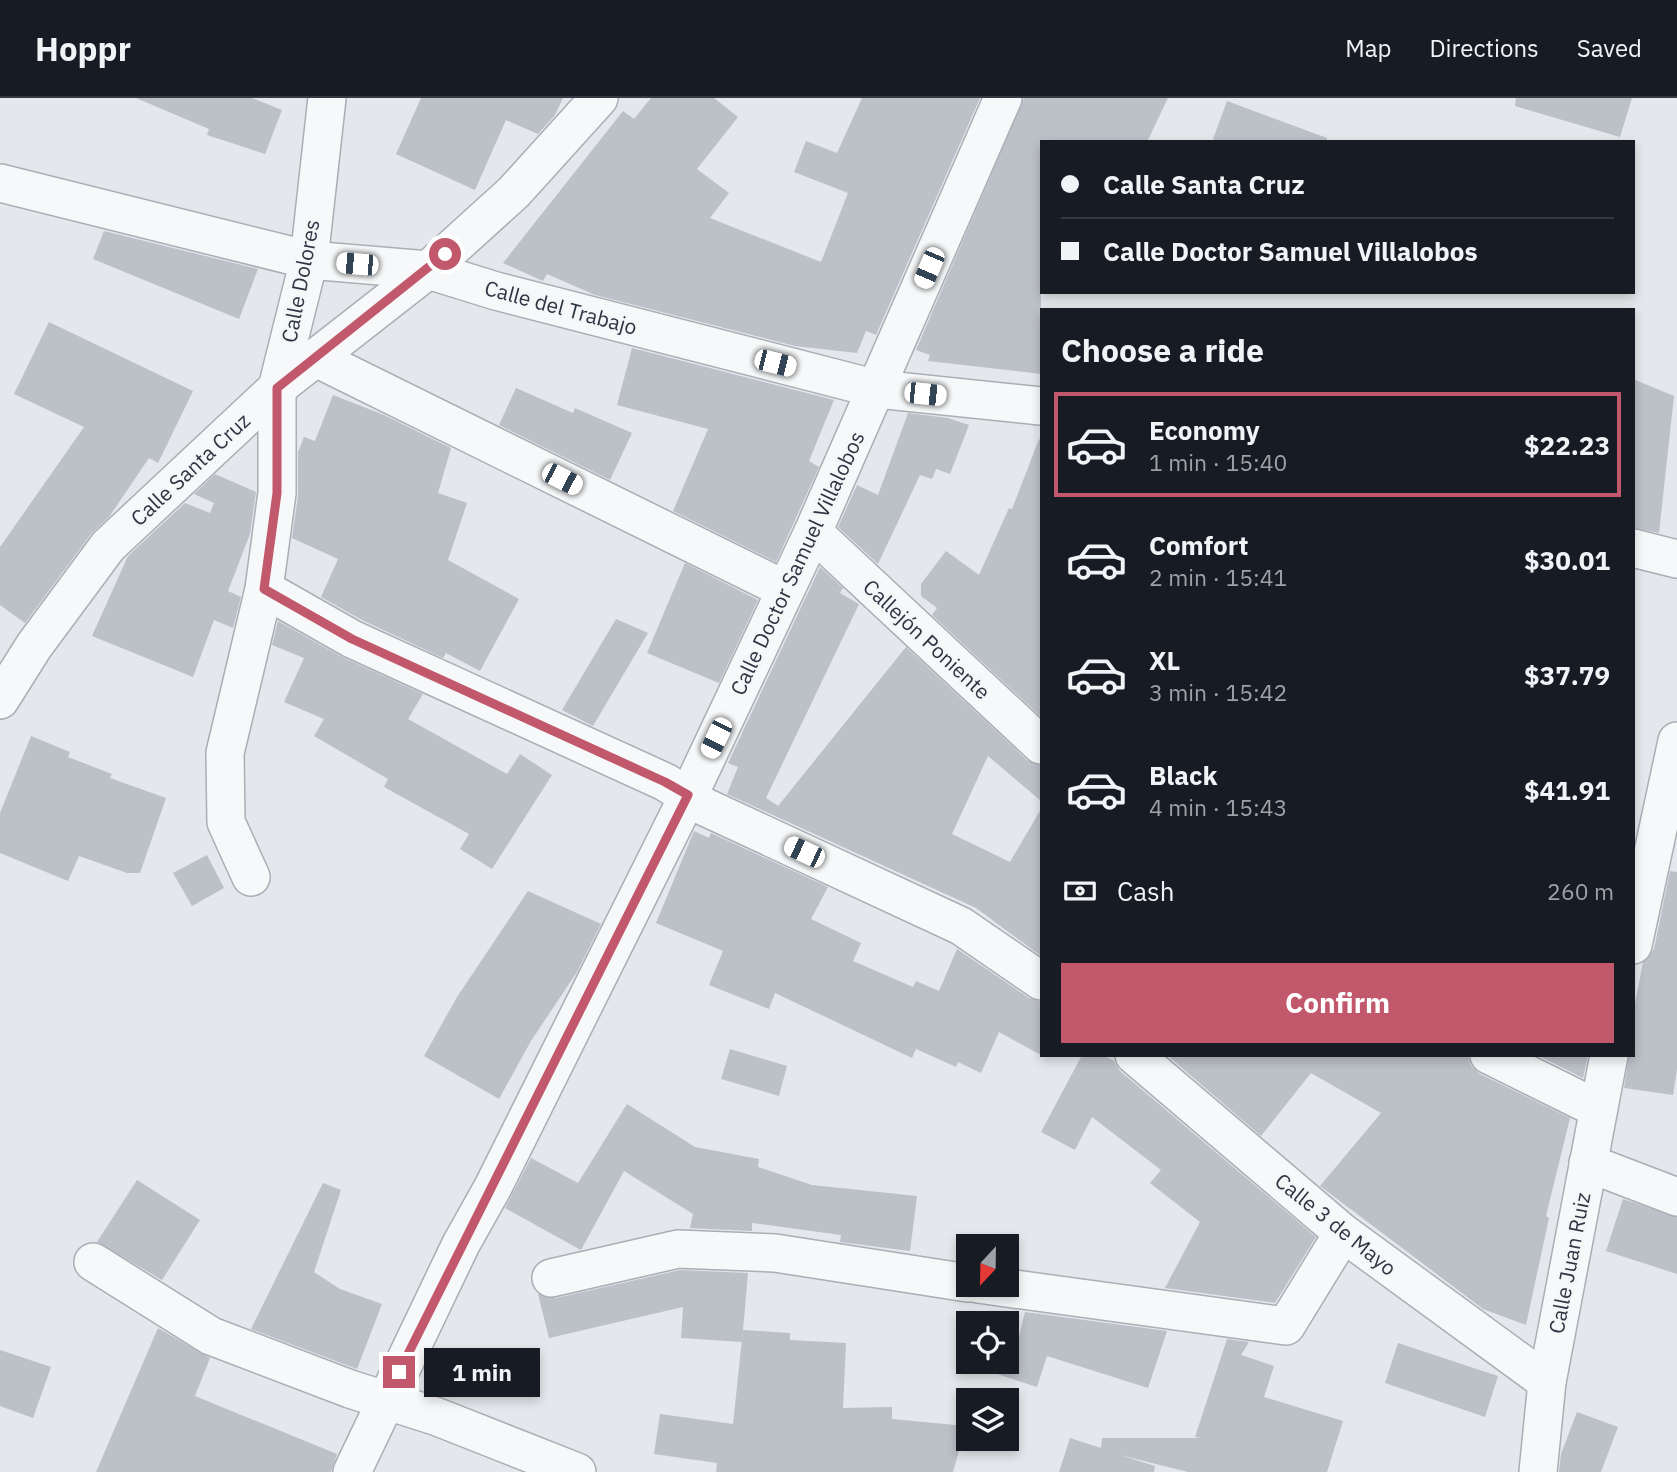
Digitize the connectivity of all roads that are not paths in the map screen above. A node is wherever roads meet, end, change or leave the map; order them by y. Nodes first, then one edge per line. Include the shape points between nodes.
1 (327, 98) edge
2 (599, 98) edge
3 (1003, 98) edge
4 (0, 183) edge
5 (309, 260) junction
6 (428, 270) junction
7 (316, 358) junction
8 (277, 388) junction
9 (877, 390) junction
10 (1040, 406) edge
11 (813, 532) junction
12 (1635, 548) edge
13 (1677, 559) edge
14 (264, 589) junction
15 (784, 589) junction
16 (0, 700) edge
17 (1677, 741) edge
18 (1040, 744) edge
19 (688, 795) junction
20 (251, 877) dead end
21 (1635, 936) edge
22 (1040, 980) edge
23 (1136, 1057) edge
24 (1493, 1057) edge
25 (1609, 1057) edge
26 (1598, 1109) junction
27 (1588, 1163) junction
28 (1677, 1197) edge
29 (1343, 1233) junction
30 (93, 1262) dead end
31 (551, 1278) dead end
32 (956, 1281) edge
33 (1019, 1290) edge
34 (1547, 1382) junction
35 (386, 1401) junction
36 (352, 1472) edge
37 (577, 1472) edge
38 (1538, 1472) edge

1 - 5 street, Calle Dolores
2 - 6 street, Calle Santa Cruz via 514,192
3 - 9 street, Calle Doctor Samuel Villalobos
4 - 5 street, Calle del Trabajo
5 - 6 street, Calle del Trabajo
5 - 8 street, Calle Dolores
6 - 7 street, Calle Santa Cruz
6 - 9 street, Calle del Trabajo
7 - 8 street, Calle Santa Cruz
7 - 15 street
8 - 14 street, Calle Dolores via 277,493
8 - 16 street, Calle Santa Cruz via 108,546
9 - 10 street, Calle del Trabajo
9 - 11 street, Calle Doctor Samuel Villalobos
11 - 15 street, Calle Doctor Samuel Villalobos
11 - 18 street, Callejón Poniente
12 - 13 street
14 - 19 street via 352,639
14 - 20 street, Calle Dolores via 225,753 226,822
15 - 19 street, Calle Doctor Samuel Villalobos
17 - 21 street
19 - 22 street via 961,926
19 - 35 street, Calle Doctor Samuel Villalobos
23 - 29 street, Calle 3 de Mayo
24 - 26 street
25 - 26 street, Calle Juan Ruiz
26 - 27 street, Calle Juan Ruiz
27 - 28 street
27 - 34 street, Calle Juan Ruiz
29 - 33 street via 1286,1326
29 - 34 street, Calle 3 de Mayo
30 - 35 street via 211,1336
31 - 32 street via 678,1249 775,1253
34 - 38 street, Calle Juan Ruiz
35 - 36 street, Calle Doctor Samuel Villalobos
35 - 37 street

